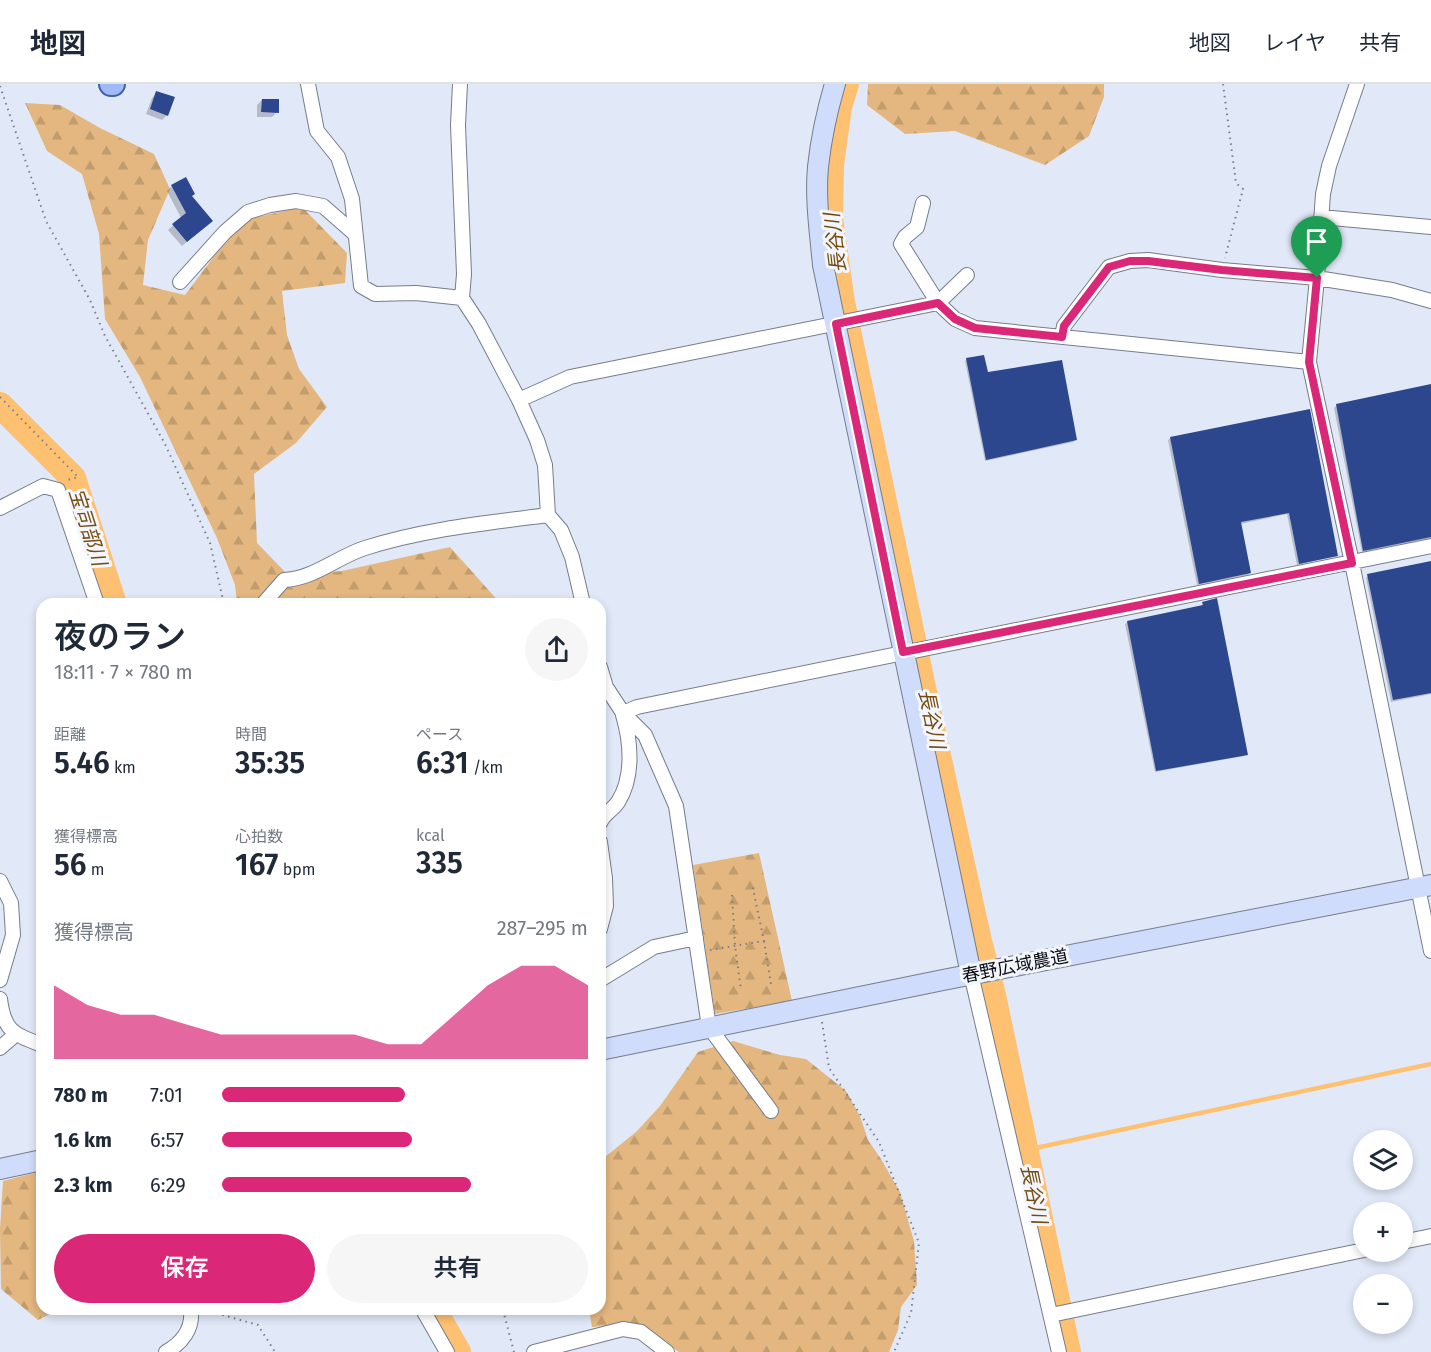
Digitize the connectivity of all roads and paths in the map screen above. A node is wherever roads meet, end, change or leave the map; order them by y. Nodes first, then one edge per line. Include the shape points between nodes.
1 (308, 84) edge
2 (460, 84) edge
3 (835, 84) edge
4 (1222, 84) edge
5 (1357, 84) edge
6 (0, 86) edge
7 (923, 203) dead end
8 (1321, 217) junction
9 (1431, 227) edge
10 (355, 234) junction
11 (1222, 270) junction
12 (967, 275) dead end
13 (1317, 278) junction
14 (180, 282) dead end
15 (462, 298) junction
16 (1431, 301) edge
17 (938, 303) junction
18 (844, 323) junction
19 (1062, 337) junction
20 (1309, 362) junction
21 (519, 400) junction
22 (0, 508) edge
23 (548, 515) junction
24 (1431, 546) edge
25 (1352, 563) junction
26 (95, 598) edge
27 (223, 598) edge
28 (268, 598) edge
29 (582, 598) edge
30 (912, 651) junction
31 (606, 687) edge
32 (622, 713) junction
33 (606, 812) edge
34 (0, 881) edge
35 (752, 884) dead end
36 (1424, 886) edge
37 (732, 895) dead end
38 (696, 938) junction
39 (764, 941) junction
40 (735, 946) junction
41 (1431, 951) edge
42 (698, 952) junction
43 (971, 974) junction
44 (606, 976) edge
45 (0, 980) edge
46 (771, 984) dead end
47 (741, 990) dead end
48 (0, 999) edge
49 (819, 1005) junction
50 (709, 1027) junction
51 (15, 1035) junction
52 (36, 1043) edge
53 (0, 1048) edge
54 (606, 1049) edge
55 (771, 1111) dead end
56 (36, 1161) edge
57 (0, 1169) edge
58 (1431, 1236) edge
59 (1413, 1240) edge
60 (1353, 1252) edge
61 (192, 1315) edge
62 (223, 1315) edge
63 (426, 1315) edge
64 (504, 1315) edge
65 (1051, 1315) junction
66 (165, 1352) edge
67 (275, 1352) edge
68 (447, 1352) edge
69 (514, 1352) edge
70 (534, 1352) edge
71 (667, 1352) edge
72 (894, 1352) edge
73 (1059, 1352) edge

1 - 10 street via 317,131 338,157 352,199
2 - 15 street
3 - 18 street via 818,166 817,207 823,265
4 - 11 path via 1236,183 1243,189
5 - 8 street via 1329,166
6 - 27 path via 46,221 165,444 210,543
7 - 17 street via 917,227 901,244
8 - 9 street
8 - 13 street
10 - 14 street via 323,206 296,201 270,205 248,212
10 - 15 street via 361,286 375,294
11 - 13 street
11 - 19 street via 1148,261 1109,267 1064,326
12 - 17 street
13 - 16 street via 1392,290
13 - 20 street
15 - 21 street
17 - 18 street
17 - 19 street via 955,319 975,328
18 - 21 street via 570,377
18 - 30 street
19 - 20 street
20 - 25 street
21 - 23 street via 545,465
22 - 26 street via 43,486 58,490
23 - 28 street via 416,535 364,548 299,579 284,580
23 - 29 street via 561,530 572,557
24 - 25 street
25 - 30 street
25 - 36 street
30 - 32 street
30 - 43 street
31 - 32 street
32 - 33 street via 629,734 630,757 617,803
32 - 38 street via 645,735 676,806
34 - 45 street via 11,903 13,935
35 - 39 path
36 - 41 street
36 - 43 street, 春野広域農道
37 - 40 path
38 - 42 street
38 - 44 street via 654,947
39 - 40 path
39 - 46 path
40 - 42 path
40 - 47 path
42 - 50 street
43 - 49 street, 春野広域農道
43 - 65 street
48 - 51 street via 2,1016
49 - 50 street, 春野広域農道
49 - 72 path via 829,1068 879,1142 919,1243 911,1313
50 - 54 street, 春野広域農道
50 - 55 street
51 - 52 street
51 - 53 street
56 - 57 street
58 - 59 street
60 - 65 street
61 - 66 street via 187,1333
62 - 67 path via 258,1325
63 - 68 street
64 - 69 path
65 - 73 street
70 - 71 street via 622,1329 641,1332

